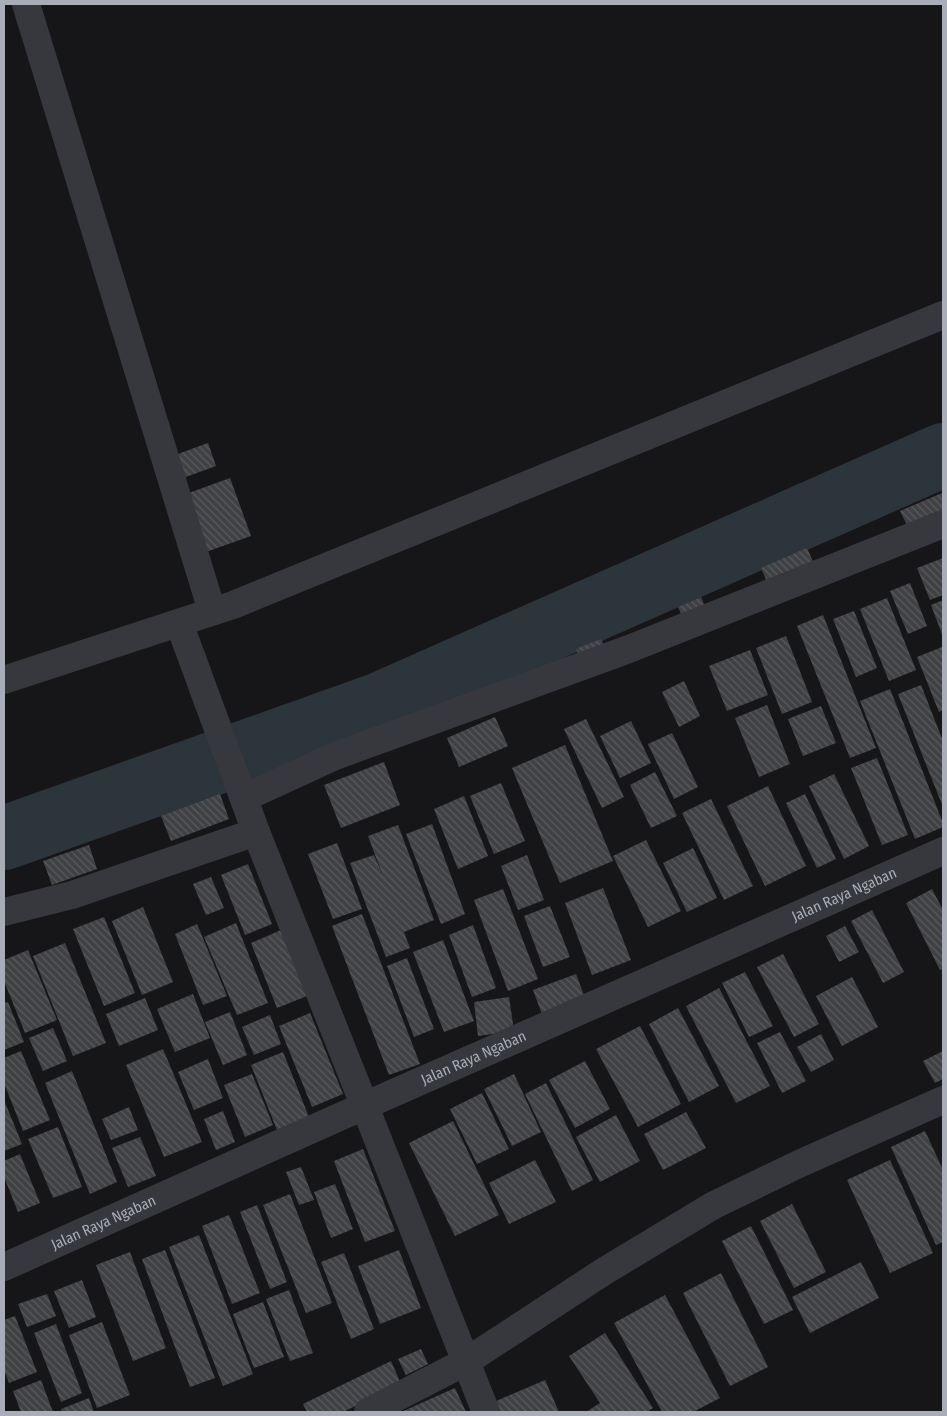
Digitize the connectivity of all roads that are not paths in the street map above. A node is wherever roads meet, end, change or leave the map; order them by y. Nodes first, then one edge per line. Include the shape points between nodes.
1 (26, 4) edge
2 (943, 314) edge
3 (943, 524) edge
4 (212, 611) junction
5 (178, 623) junction
6 (4, 680) edge
7 (241, 790) junction
8 (256, 832) junction
9 (943, 851) edge
10 (4, 912) edge
11 (943, 1100) edge
12 (364, 1106) junction
13 (4, 1267) edge
14 (467, 1361) junction
15 (368, 1412) edge
16 (486, 1412) edge

1 - 4 street
2 - 4 street
3 - 7 street via 628,649
4 - 5 street
5 - 6 street
5 - 7 street
7 - 8 street
8 - 10 street via 72,895
8 - 12 street
9 - 12 street, Jalan Raya Ngaban
11 - 14 street via 714,1205 603,1272
12 - 13 street, Jalan Raya Ngaban
12 - 14 street
14 - 15 street
14 - 16 street

